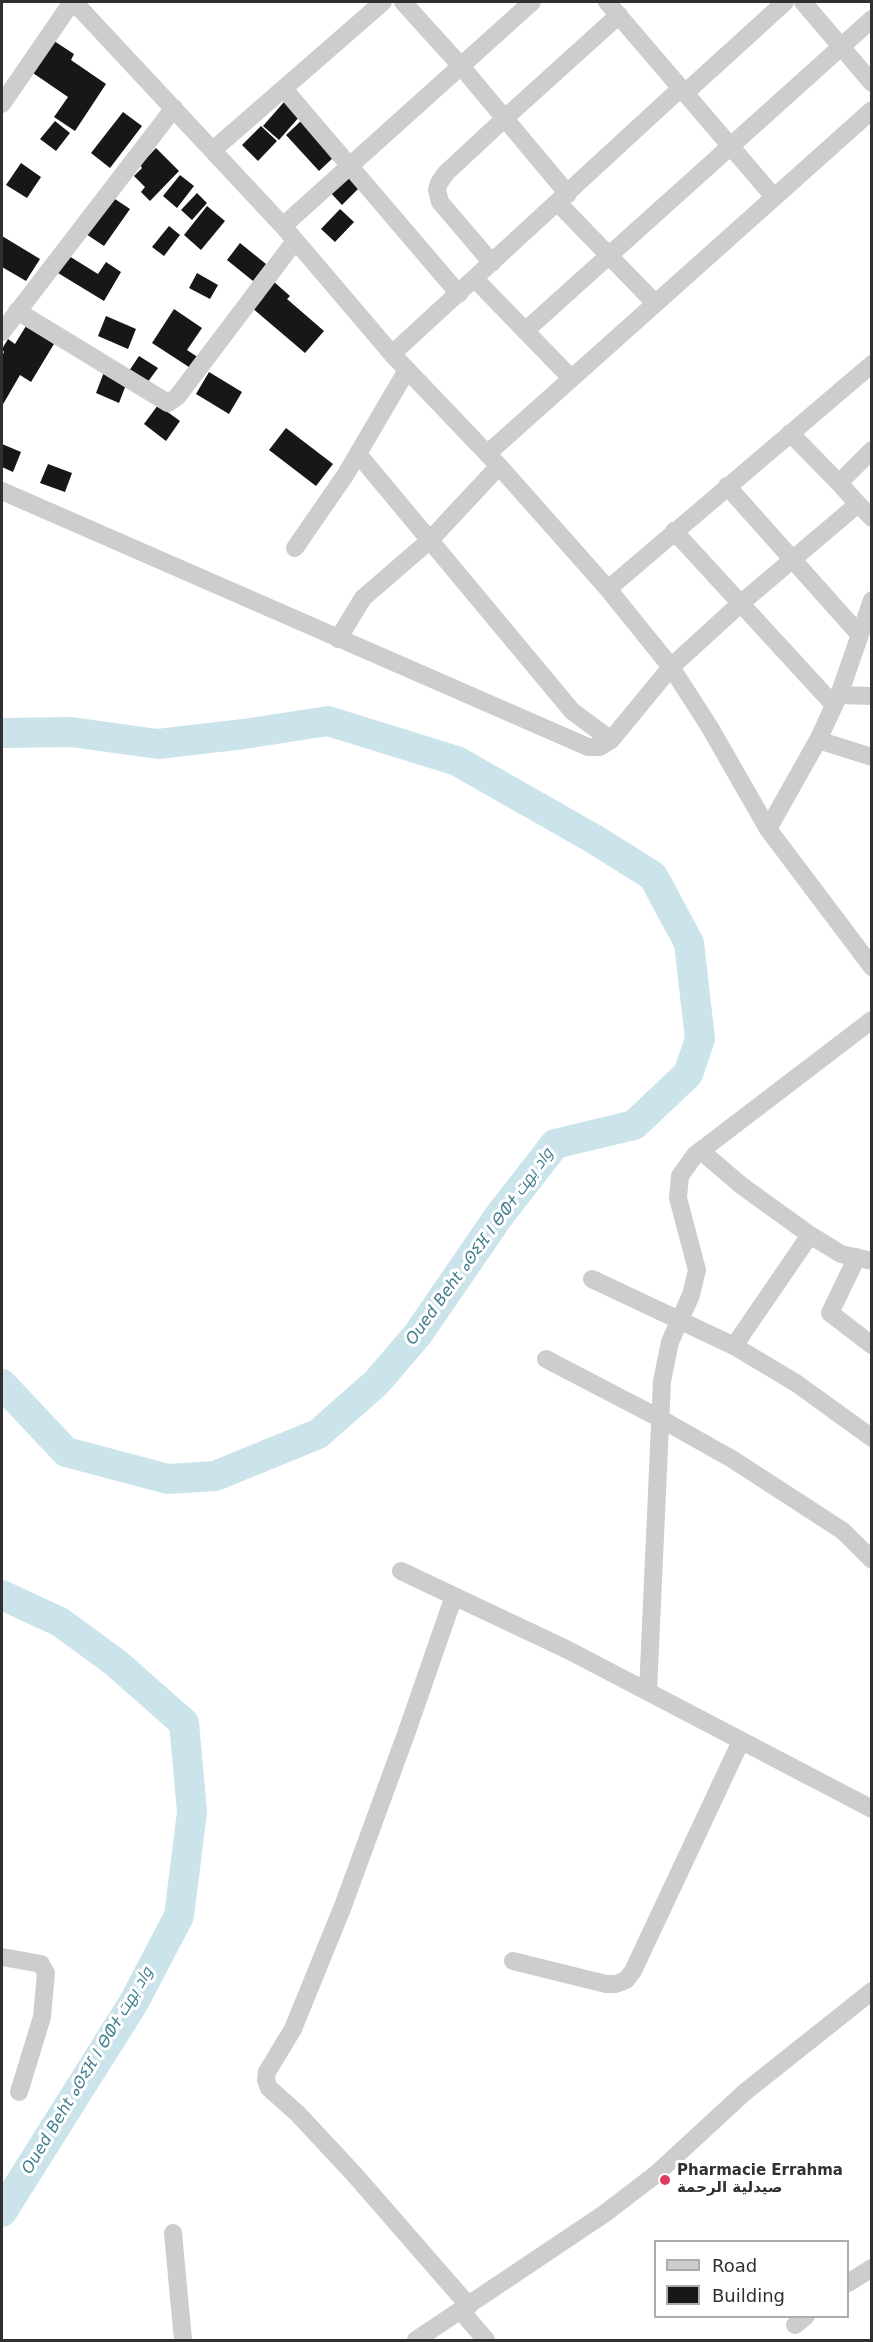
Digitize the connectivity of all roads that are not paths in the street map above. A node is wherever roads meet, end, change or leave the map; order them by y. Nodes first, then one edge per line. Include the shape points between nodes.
1 (73, 2) edge
2 (382, 2) edge
3 (403, 2) edge
4 (532, 2) edge
5 (785, 2) edge
6 (803, 2) edge
7 (613, 8) edge
8 (872, 19) edge
9 (841, 46) junction
10 (460, 64) junction
11 (872, 83) edge
12 (284, 89) junction
13 (683, 90) junction
14 (2, 104) edge
15 (174, 108) junction
16 (872, 110) edge
17 (505, 118) junction
18 (730, 145) junction
19 (213, 150) junction
20 (350, 164) junction
21 (774, 197) junction
22 (563, 198) junction
23 (283, 226) junction
24 (295, 241) junction
25 (609, 255) junction
26 (492, 263) junction
27 (475, 279) junction
28 (459, 294) junction
29 (655, 303) junction
30 (17, 311) junction
31 (525, 331) junction
32 (2, 332) edge
33 (392, 354) junction
34 (872, 364) edge
35 (407, 370) junction
36 (571, 378) junction
37 (790, 433) junction
38 (872, 450) edge
39 (358, 454) junction
40 (493, 460) junction
41 (839, 483) junction
42 (727, 486) junction
43 (2, 491) edge
44 (858, 504) junction
45 (872, 518) edge
46 (674, 531) junction
47 (430, 540) junction
48 (295, 548) dead end
49 (793, 559) junction
50 (608, 588) junction
51 (872, 600) edge
52 (740, 604) junction
53 (865, 627) edge
54 (338, 639) junction
55 (671, 667) junction
56 (872, 696) edge
57 (836, 700) junction
58 (818, 740) junction
59 (611, 741) junction
60 (872, 757) edge
61 (768, 829) junction
62 (872, 967) edge
63 (872, 1020) edge
64 (701, 1151) junction
65 (810, 1235) junction
66 (865, 1259) edge
67 (592, 1280) dead end
68 (680, 1319) junction
69 (872, 1345) edge
70 (734, 1346) junction
71 (546, 1359) dead end
72 (661, 1419) junction
73 (872, 1438) edge
74 (872, 1560) edge
75 (401, 1571) dead end
76 (454, 1596) junction
77 (648, 1692) junction
78 (741, 1741) junction
79 (872, 1809) edge
80 (2, 1957) edge
81 (513, 1961) dead end
82 (872, 1991) edge
83 (19, 2092) dead end
84 (172, 2233) dead end
85 (872, 2268) edge
86 (849, 2282) edge
87 (465, 2308) junction
88 (183, 2340) edge
89 (416, 2340) edge
90 (486, 2340) edge

1 - 14 street
1 - 15 street
2 - 12 street
3 - 10 street
4 - 10 street
5 - 13 street
6 - 9 street
7 - 13 street
7 - 17 street
8 - 9 street
9 - 11 street
9 - 18 street
10 - 17 street
10 - 20 street
12 - 19 street
12 - 20 street
13 - 18 street
13 - 22 street
15 - 19 street
15 - 30 street
16 - 21 street
17 - 22 street
17 - 26 street via 446,173 437,190 440,202
18 - 21 street
18 - 25 street
19 - 23 street
20 - 23 street
20 - 28 street
21 - 29 street
22 - 25 street
22 - 26 street
23 - 24 street
24 - 30 street via 177,397 168,403
24 - 33 street
25 - 29 street
25 - 31 street
26 - 27 street
27 - 28 street
27 - 31 street
28 - 33 street
29 - 36 street
30 - 32 street
31 - 36 street
33 - 35 street
34 - 37 street
35 - 39 street
35 - 40 street
36 - 40 street
37 - 41 street
37 - 42 street
38 - 41 street
39 - 47 street
39 - 48 street
40 - 47 street
40 - 50 street
41 - 44 street
42 - 46 street
42 - 49 street
43 - 54 street
44 - 45 street
44 - 49 street
46 - 50 street
46 - 52 street
47 - 54 street via 363,598
47 - 59 street via 572,711
49 - 52 street
49 - 53 street
50 - 55 street
51 - 53 street
52 - 55 street
52 - 57 street
53 - 57 street
54 - 59 street via 588,747 604,747
55 - 59 street
55 - 61 street
56 - 57 street
57 - 58 street
58 - 60 street
58 - 61 street
61 - 62 street
63 - 64 street
64 - 65 street
64 - 68 street via 685,1166 678,1183 678,1198 698,1270
65 - 66 street via 841,1254
65 - 70 street
66 - 69 street via 830,1313
67 - 68 street
68 - 70 street
68 - 72 street via 670,1342 662,1381
70 - 73 street via 796,1383
71 - 72 street
72 - 74 street via 813,1510
72 - 77 street
75 - 76 street
76 - 77 street
76 - 87 street via 343,1906 293,2029 266,2076 269,2088 354,2174
77 - 78 street
78 - 79 street
78 - 81 street via 626,1980 606,1984
80 - 83 street via 41,1964 46,1973 42,2017
82 - 87 street via 744,2092 655,2175
84 - 88 street
85 - 86 street
87 - 89 street
87 - 90 street

